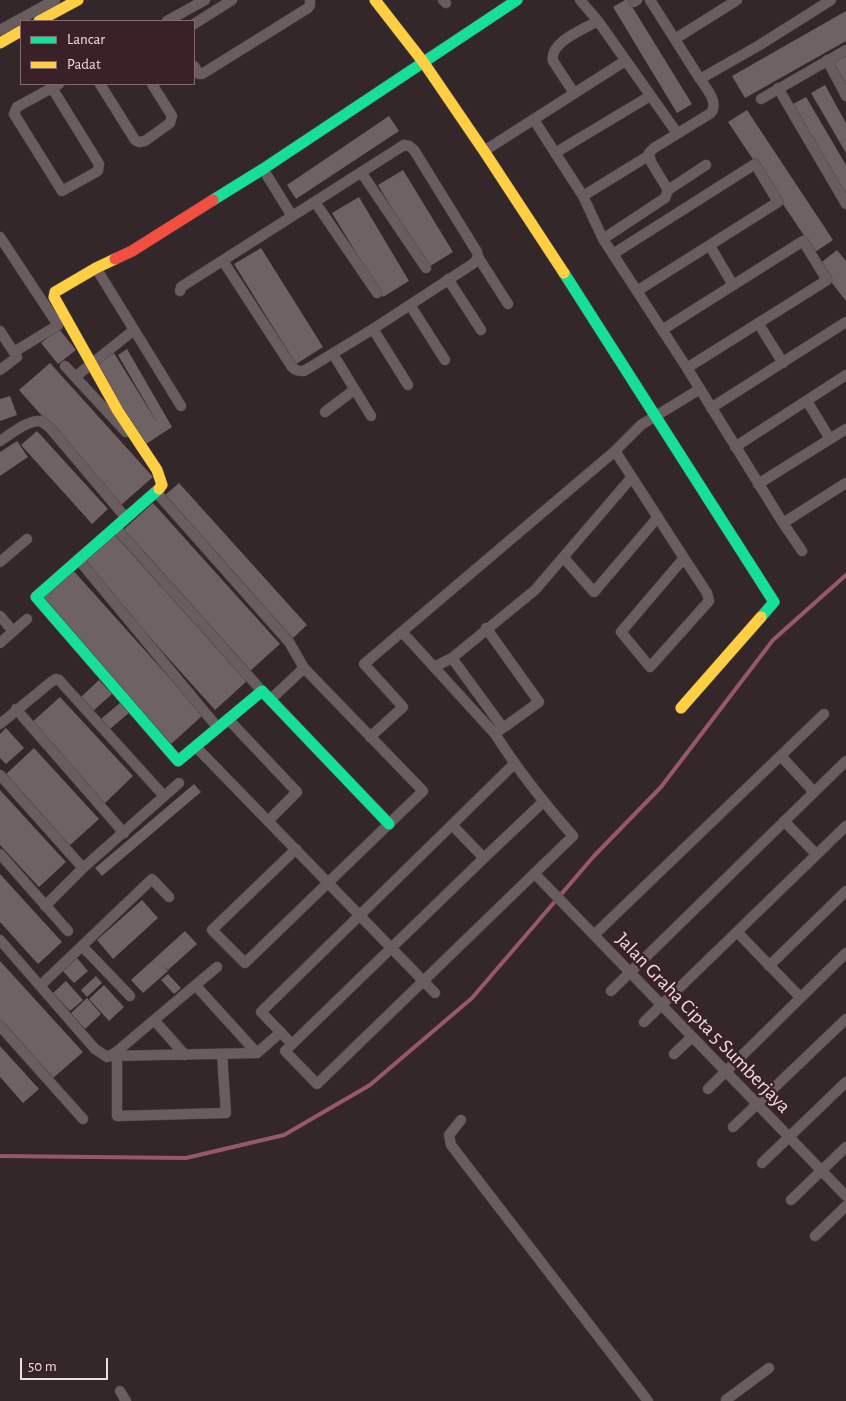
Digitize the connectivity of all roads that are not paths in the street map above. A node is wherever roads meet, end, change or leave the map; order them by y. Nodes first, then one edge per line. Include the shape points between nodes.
1 (56, 0) edge
2 (78, 0) edge
3 (205, 0) edge
4 (232, 0) edge
5 (310, 0) edge
6 (375, 0) edge
7 (517, 0) edge
8 (580, 0) edge
9 (650, 0) edge
10 (737, 0) edge
11 (831, 0) edge
12 (42, 11) edge
13 (22, 20) edge
14 (170, 20) edge
15 (20, 21) edge
16 (598, 21) junction
17 (195, 23) edge
18 (0, 30) edge
19 (20, 33) edge
20 (675, 39) junction
21 (0, 43) edge
22 (846, 50) edge
23 (827, 60) junction
24 (625, 61) junction
25 (424, 63) junction
26 (195, 68) edge
27 (700, 79) junction
28 (101, 85) edge
29 (153, 85) edge
30 (55, 86) edge
31 (778, 88) junction
32 (574, 93) junction
33 (650, 96) junction
34 (846, 96) edge
35 (761, 99) dead end
36 (534, 120) junction
37 (677, 133) junction
38 (484, 151) junction
39 (555, 153) junction
40 (648, 156) junction
41 (706, 165) dead end
42 (263, 169) junction
43 (361, 172) junction
44 (668, 190) junction
45 (583, 196) junction
46 (315, 202) junction
47 (846, 204) edge
48 (292, 216) junction
49 (0, 237) edge
50 (603, 239) junction
51 (710, 246) junction
52 (613, 254) junction
53 (478, 257) junction
54 (223, 261) junction
55 (96, 268) junction
56 (426, 268) dead end
57 (448, 279) junction
58 (733, 285) junction
59 (180, 291) dead end
60 (637, 291) junction
61 (377, 293) dead end
62 (508, 304) dead end
63 (410, 305) junction
64 (846, 322) edge
65 (758, 323) junction
66 (373, 329) junction
67 (134, 330) junction
68 (481, 330) dead end
69 (662, 330) junction
70 (0, 331) edge
71 (14, 352) junction
72 (332, 354) junction
73 (444, 360) dead end
74 (782, 363) junction
75 (91, 364) junction
76 (65, 366) dead end
77 (687, 368) junction
78 (0, 370) edge
79 (846, 375) edge
80 (76, 377) junction
81 (408, 385) dead end
82 (700, 389) junction
83 (354, 390) junction
84 (807, 400) junction
85 (181, 406) dead end
86 (711, 408) junction
87 (324, 412) dead end
88 (370, 416) dead end
89 (656, 418) junction
90 (846, 429) edge
91 (17, 430) junction
92 (0, 434) edge
93 (830, 439) junction
94 (0, 441) edge
95 (735, 447) junction
96 (142, 449) junction
97 (614, 451) junction
98 (632, 477) junction
99 (846, 483) edge
100 (758, 484) junction
101 (156, 492) junction
102 (658, 517) junction
103 (126, 518) junction
104 (783, 523) junction
105 (115, 527) junction
106 (27, 539) dead end
107 (802, 551) dead end
108 (563, 557) junction
109 (684, 558) junction
110 (78, 559) junction
111 (0, 562) edge
112 (0, 616) edge
113 (27, 619) dead end
114 (486, 628) junction
115 (13, 631) junction
116 (403, 633) junction
117 (0, 643) edge
118 (452, 658) junction
119 (304, 668) junction
120 (434, 668) junction
121 (262, 691) junction
122 (270, 700) junction
123 (681, 708) dead end
124 (16, 709) junction
125 (824, 714) dead end
126 (228, 719) junction
127 (0, 724) edge
128 (218, 728) junction
129 (499, 731) junction
130 (370, 737) junction
131 (196, 746) junction
132 (780, 756) junction
133 (846, 761) edge
134 (514, 764) junction
135 (0, 775) edge
136 (179, 783) dead end
137 (814, 792) junction
138 (164, 796) junction
139 (543, 802) junction
140 (268, 821) junction
141 (784, 821) junction
142 (389, 824) junction
143 (452, 825) junction
144 (846, 826) edge
145 (124, 832) junction
146 (296, 849) junction
147 (0, 854) edge
148 (816, 854) junction
149 (484, 858) junction
150 (84, 868) junction
151 (535, 874) junction
152 (328, 882) junction
153 (846, 891) edge
154 (169, 897) dead end
155 (45, 906) junction
156 (360, 915) junction
157 (68, 931) dead end
158 (737, 932) junction
159 (594, 935) junction
160 (0, 940) edge
161 (82, 946) junction
162 (392, 948) junction
163 (846, 953) edge
164 (769, 966) junction
165 (217, 967) dead end
166 (630, 973) junction
167 (424, 980) junction
168 (41, 985) junction
169 (196, 986) junction
170 (611, 991) dead end
171 (436, 992) dead end
172 (130, 996) dead end
173 (800, 997) junction
174 (662, 1004) junction
175 (846, 1019) edge
176 (154, 1020) junction
177 (644, 1022) dead end
178 (0, 1026) edge
179 (281, 1032) junction
180 (692, 1037) junction
181 (292, 1044) junction
182 (256, 1053) junction
183 (222, 1054) junction
184 (674, 1054) dead end
185 (185, 1055) junction
186 (114, 1056) junction
187 (726, 1071) junction
188 (846, 1082) edge
189 (708, 1088) dead end
190 (757, 1104) junction
191 (83, 1119) dead end
192 (461, 1120) dead end
193 (733, 1128) dead end
194 (789, 1137) junction
195 (846, 1148) edge
196 (762, 1163) dead end
197 (822, 1171) junction
198 (846, 1196) edge
199 (791, 1200) dead end
200 (846, 1206) edge
201 (815, 1236) dead end
202 (769, 1368) dead end
203 (120, 1391) dead end
204 (126, 1401) edge
205 (648, 1401) edge
206 (727, 1401) edge

1 - 12 street
2 - 12 street
3 - 14 street
4 - 17 street
5 - 26 street via 308,8 202,74
6 - 25 street
7 - 25 street
8 - 16 street
9 - 20 street
10 - 20 street
11 - 27 street
12 - 13 street
15 - 18 street
16 - 24 street
16 - 32 street via 561,42 552,55
19 - 21 street
20 - 27 street
22 - 23 street
23 - 31 street
23 - 34 street
24 - 32 street
24 - 33 street
25 - 38 street
25 - 42 street
27 - 37 street via 712,98 714,109
28 - 29 street via 139,142 145,141 172,119
30 - 30 street via 17,107 14,114 62,191 99,168
31 - 35 street
31 - 47 street
32 - 36 street
33 - 37 street
33 - 39 street
36 - 38 street
36 - 39 street
37 - 40 street via 651,150
38 - 89 street
39 - 45 street
40 - 44 street
40 - 45 street
41 - 44 street
42 - 48 street
42 - 55 street via 132,251
43 - 46 street
43 - 53 street via 404,145 409,146 424,165
43 - 56 street
44 - 50 street via 665,198
45 - 50 street
46 - 48 street
46 - 61 street
48 - 54 street
49 - 71 street via 58,325
50 - 52 street
51 - 52 street via 778,202 755,164
51 - 58 street
51 - 60 street
52 - 60 street
53 - 57 street
53 - 62 street
54 - 59 street
54 - 72 street via 295,370 304,371
55 - 67 street
55 - 75 street via 55,292 54,297
57 - 63 street
57 - 68 street
58 - 65 street via 804,241 827,280
58 - 69 street
60 - 69 street
63 - 66 street
63 - 73 street
64 - 74 street
65 - 74 street
65 - 77 street
66 - 72 street
66 - 81 street
67 - 75 street
67 - 85 street
69 - 77 street
70 - 71 street
71 - 78 street via 17,357
72 - 83 street
74 - 86 street
75 - 80 street
75 - 96 street
76 - 80 street
77 - 82 street
79 - 84 street
80 - 96 street
82 - 86 street
82 - 89 street
83 - 87 street
83 - 88 street
84 - 93 street
84 - 95 street
86 - 95 street
89 - 97 street via 641,425
89 - 123 street via 774,602
90 - 93 street
91 - 92 street
91 - 94 street
91 - 103 street via 37,421 44,423
93 - 100 street
95 - 100 street
96 - 101 street via 161,478 162,485
97 - 98 street
97 - 116 street
98 - 102 street
98 - 108 street
99 - 104 street
100 - 104 street
101 - 103 street
101 - 119 street via 289,642
102 - 108 street via 594,592
102 - 109 street
103 - 105 street
104 - 107 street
105 - 110 street
105 - 121 street
106 - 111 street
108 - 114 street via 535,590
109 - 109 street via 621,632 650,667 709,601
110 - 128 street
110 - 131 street via 36,597 178,761
112 - 115 street
113 - 115 street
114 - 118 street
114 - 129 street via 539,702
115 - 117 street
116 - 120 street
116 - 130 street via 364,664 403,707
118 - 120 street
118 - 129 street
119 - 122 street
119 - 130 street
120 - 129 street
121 - 122 street
121 - 126 street
122 - 142 street
124 - 127 street
124 - 138 street via 51,682 56,679 62,681
124 - 145 street
125 - 132 street
126 - 128 street
126 - 140 street via 297,792
128 - 131 street
129 - 134 street
130 - 142 street via 423,791
131 - 140 street
132 - 137 street
132 - 159 street
133 - 137 street
134 - 139 street
134 - 143 street
135 - 150 street
136 - 138 street
137 - 141 street
138 - 145 street
139 - 149 street
139 - 151 street via 573,836
140 - 146 street
141 - 148 street
141 - 166 street
142 - 152 street
143 - 149 street
143 - 156 street
144 - 148 street
145 - 150 street
146 - 152 street
146 - 152 street via 212,930 245,963
147 - 155 street
148 - 158 street
149 - 162 street
150 - 155 street
151 - 159 street, Jalan Graha Cipta 5 Sumberjaya
151 - 167 street
152 - 156 street
153 - 164 street
154 - 161 street via 152,879
155 - 157 street
156 - 162 street
156 - 179 street via 261,1012
158 - 164 street
158 - 174 street
159 - 166 street, Jalan Graha Cipta 5 Sumberjaya
160 - 168 street
161 - 168 street
161 - 172 street
162 - 167 street
162 - 181 street
163 - 173 street
164 - 173 street
165 - 169 street
166 - 170 street
166 - 174 street, Jalan Graha Cipta 5 Sumberjaya
167 - 171 street
167 - 181 street via 317,1084 285,1051
168 - 186 street via 96,1049 107,1057
169 - 176 street
169 - 182 street
173 - 187 street
174 - 177 street
174 - 180 street, Jalan Graha Cipta 5 Sumberjaya
175 - 190 street
176 - 185 street
176 - 186 street
178 - 191 street
179 - 181 street
179 - 182 street
180 - 184 street
180 - 187 street, Jalan Graha Cipta 5 Sumberjaya
182 - 183 street
183 - 185 street
183 - 186 street via 226,1113 117,1116
185 - 186 street
187 - 189 street
187 - 190 street, Jalan Graha Cipta 5 Sumberjaya
188 - 194 street
190 - 193 street
190 - 194 street, Jalan Graha Cipta 5 Sumberjaya
192 - 205 street via 449,1135 451,1145
194 - 196 street
194 - 197 street, Jalan Graha Cipta 5 Sumberjaya
195 - 197 street
197 - 198 street, Jalan Graha Cipta 5 Sumberjaya
197 - 199 street
200 - 201 street
202 - 206 street
203 - 204 street

